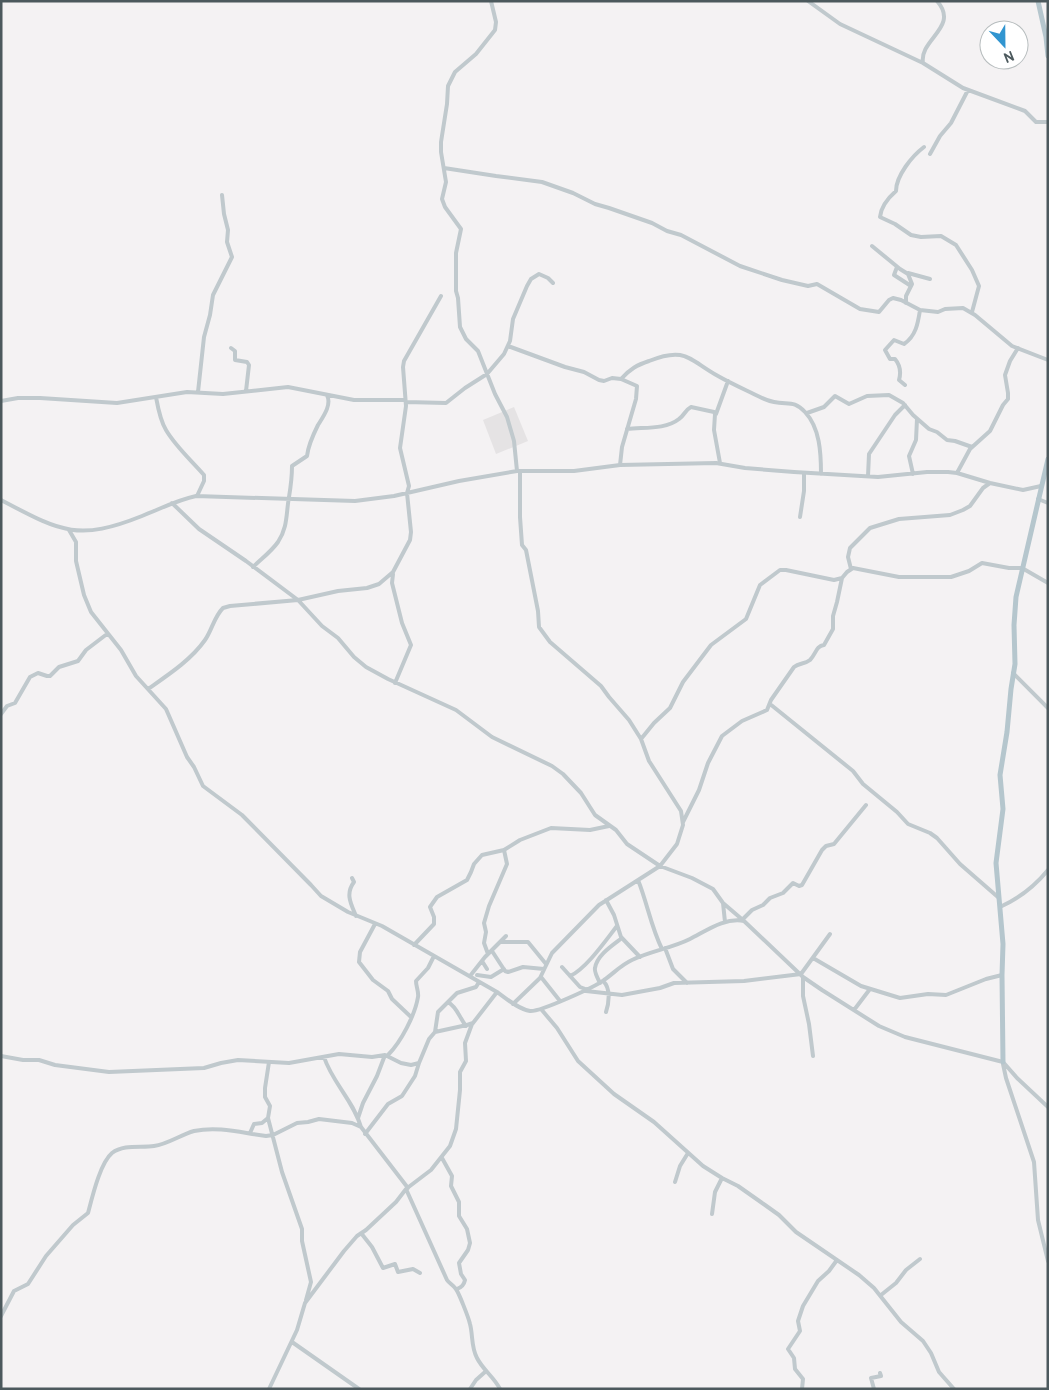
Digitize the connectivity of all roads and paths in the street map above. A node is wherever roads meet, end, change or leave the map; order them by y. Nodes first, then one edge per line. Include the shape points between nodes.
1 (490, 1) edge
2 (808, 1) edge
3 (937, 1) edge
4 (1038, 1) edge
5 (1048, 56) edge
6 (923, 64) junction
7 (968, 90) junction
8 (1048, 122) edge
9 (924, 147) dead end
10 (930, 154) dead end
11 (444, 168) junction
12 (222, 195) dead end
13 (872, 246) dead end
14 (896, 267) junction
15 (908, 273) junction
16 (930, 279) dead end
17 (553, 283) dead end
18 (911, 286) junction
19 (441, 296) dead end
20 (906, 303) junction
21 (920, 310) junction
22 (972, 312) junction
23 (508, 346) junction
24 (231, 348) dead end
25 (1018, 348) junction
26 (1048, 360) edge
27 (487, 374) junction
28 (621, 379) junction
29 (728, 381) junction
30 (905, 385) dead end
31 (246, 391) junction
32 (198, 392) junction
33 (327, 395) junction
34 (156, 397) junction
35 (1, 401) edge
36 (406, 401) junction
37 (905, 405) junction
38 (807, 413) junction
39 (716, 414) junction
40 (917, 419) junction
41 (627, 428) junction
42 (972, 447) junction
43 (1048, 460) edge
44 (720, 463) junction
45 (620, 466) junction
46 (519, 471) junction
47 (804, 473) junction
48 (957, 473) junction
49 (821, 474) junction
50 (913, 474) junction
51 (868, 476) junction
52 (990, 483) junction
53 (1041, 486) junction
54 (407, 493) junction
55 (197, 496) junction
56 (289, 498) junction
57 (1038, 499) junction
58 (1, 500) edge
59 (172, 503) junction
60 (1048, 503) edge
61 (800, 517) dead end
62 (69, 530) junction
63 (253, 567) junction
64 (1022, 568) junction
65 (851, 569) junction
66 (393, 572) junction
67 (842, 578) junction
68 (1048, 583) edge
69 (298, 600) junction
70 (108, 634) junction
71 (1013, 673) junction
72 (395, 683) junction
73 (148, 689) junction
74 (770, 704) junction
75 (1048, 708) edge
76 (1, 714) edge
77 (641, 739) junction
78 (866, 805) dead end
79 (683, 822) junction
80 (609, 826) junction
81 (504, 850) junction
82 (660, 866) junction
83 (1048, 870) edge
84 (352, 878) dead end
85 (638, 880) junction
86 (999, 898) junction
87 (606, 900) junction
88 (723, 903) junction
89 (1000, 906) junction
90 (356, 916) junction
91 (743, 921) junction
92 (725, 922) junction
93 (375, 924) junction
94 (617, 926) junction
95 (830, 934) dead end
96 (506, 936) dead end
97 (622, 938) junction
98 (501, 942) junction
99 (414, 945) junction
100 (663, 949) junction
101 (492, 950) junction
102 (488, 954) junction
103 (434, 956) junction
104 (640, 957) junction
105 (813, 958) junction
106 (482, 961) junction
107 (546, 964) junction
108 (562, 966) dead end
109 (476, 969) junction
110 (487, 969) dead end
111 (504, 969) junction
112 (544, 969) junction
113 (477, 975) junction
114 (802, 975) junction
115 (1002, 975) junction
116 (470, 976) junction
117 (570, 976) junction
118 (541, 977) junction
119 (479, 982) junction
120 (603, 983) junction
121 (687, 983) junction
122 (587, 990) junction
123 (870, 990) junction
124 (497, 992) junction
125 (608, 994) junction
126 (560, 1000) junction
127 (448, 1002) junction
128 (513, 1004) junction
129 (541, 1009) junction
130 (854, 1010) junction
131 (606, 1012) dead end
132 (411, 1017) junction
133 (473, 1023) junction
134 (466, 1026) junction
135 (435, 1032) junction
136 (387, 1055) junction
137 (1, 1056) edge
138 (324, 1056) junction
139 (813, 1056) dead end
140 (269, 1062) junction
141 (1003, 1062) junction
142 (419, 1063) junction
143 (1048, 1107) edge
144 (268, 1118) junction
145 (358, 1118) junction
146 (269, 1127) junction
147 (360, 1127) junction
148 (280, 1132) junction
149 (250, 1133) junction
150 (366, 1134) junction
151 (272, 1135) junction
152 (688, 1152) junction
153 (442, 1158) junction
154 (722, 1178) junction
155 (676, 1182) dead end
156 (407, 1188) junction
157 (712, 1214) dead end
158 (361, 1233) junction
159 (920, 1259) dead end
160 (837, 1260) junction
161 (1048, 1261) edge
162 (420, 1273) dead end
163 (457, 1289) junction
164 (881, 1295) junction
165 (305, 1303) junction
166 (1, 1316) edge
167 (292, 1342) junction
168 (486, 1372) junction
169 (880, 1373) dead end
170 (269, 1389) edge
171 (359, 1389) edge
172 (470, 1389) edge
173 (500, 1389) edge
174 (802, 1389) edge
175 (874, 1389) edge
176 (954, 1389) edge

1 - 11 street via 495,30 476,54 455,72 448,86 441,142
2 - 6 street via 840,24
3 - 6 street via 945,17 924,53
4 - 5 main road
6 - 7 street
7 - 8 street via 1025,111 1036,122
7 - 10 street
9 - 22 street via 902,172 896,191 882,207 880,217 911,235 940,236 956,245 979,286
11 - 20 street via 542,182 681,235 750,270 808,286 820,285 862,310 879,312 893,298
11 - 27 street via 443,203 461,229 456,253 460,327 478,351
12 - 32 street via 227,242 232,257 213,296 204,337
13 - 14 street
14 - 15 street
14 - 18 street via 894,275
15 - 16 street
15 - 18 street
17 - 23 street via 539,274 529,281 513,319
18 - 20 street via 906,294
19 - 36 street via 402,367
20 - 21 street
21 - 22 street via 938,312 962,308
21 - 30 street via 918,325 909,340 903,344 894,340 885,350 890,359 897,361 899,380
22 - 25 street
23 - 27 street
23 - 28 street via 599,380
24 - 31 street via 235,351 235,360 250,365
25 - 26 street
25 - 42 street via 1005,375 1008,398 990,430
27 - 36 street via 446,403
27 - 46 street via 510,424
28 - 29 street via 636,366 662,355 675,354 688,357
28 - 41 street via 637,386
29 - 38 street via 774,402 795,404
29 - 39 street
31 - 32 street
31 - 33 street via 288,387
32 - 34 street
33 - 36 street via 354,400
33 - 56 street via 329,402 307,456 292,464
34 - 35 street via 117,403 40,398
34 - 55 street via 166,431 204,475
36 - 54 street via 400,448 409,486
37 - 38 street via 887,394 867,396 849,404 836,396 824,407
37 - 40 street
37 - 51 street via 869,454
38 - 49 street via 819,444
39 - 41 street via 690,408 673,423
39 - 44 street via 714,430
40 - 42 street via 947,440
40 - 50 street via 916,440 910,456
41 - 45 street
42 - 48 street
43 - 53 main road
44 - 45 street
44 - 47 street
45 - 46 street via 580,471
46 - 54 street
46 - 77 street via 522,545 526,550 539,627 550,642 601,686
47 - 49 street
47 - 61 street
48 - 50 street
48 - 52 street
49 - 51 street
50 - 51 street via 886,478
52 - 53 street via 1023,490
52 - 65 street via 970,506 951,515 899,519 870,528 850,548
53 - 57 main road
54 - 56 street via 355,501
54 - 66 street via 411,536
55 - 56 street
55 - 59 street
56 - 63 street via 280,538
57 - 60 street
57 - 64 main road
58 - 62 street via 47,524
59 - 62 street via 107,528
59 - 63 street via 199,529
62 - 70 street via 76,542 76,561 88,605
63 - 69 street
64 - 65 street via 982,563 951,577 914,578
64 - 68 street
64 - 71 main road via 1015,606 1016,657
65 - 67 street
66 - 69 street via 374,586
66 - 72 street via 393,588 402,623 412,645
67 - 74 street via 833,616 834,629 829,639 807,662 794,667
67 - 77 street via 834,580 783,570 762,584 746,619 711,645 683,682 670,708
69 - 72 street via 359,662
69 - 73 street via 223,608 200,647
70 - 73 street
70 - 76 street via 86,650 78,661 59,667 50,676 33,675 15,703 7,706
71 - 75 street
71 - 86 main road via 1000,775 1003,809 996,863
72 - 80 street via 456,710 492,737 552,766 572,782 595,815
73 - 90 street via 166,709 187,757 206,789 242,815 318,894
74 - 79 street via 764,712 742,721 722,736
74 - 86 street via 853,771 870,791 908,824 937,838 960,864
77 - 79 street via 649,761 681,811
78 - 91 street via 834,844 822,850 802,885 793,883 783,894 754,909
79 - 82 street via 677,844
80 - 81 street via 590,830 551,828
80 - 82 street via 627,844
81 - 99 street via 480,856 467,880 434,899 430,906 434,924
81 - 102 street via 508,860 506,868 484,923 484,943
82 - 85 street
82 - 88 street via 713,889
83 - 89 street via 1030,889
84 - 90 street via 350,901
85 - 87 street
85 - 100 street
86 - 89 main road
87 - 94 street
87 - 107 street via 558,946
88 - 91 street
88 - 92 street
89 - 115 main road
90 - 93 street
91 - 92 street
91 - 114 street
92 - 100 street
93 - 99 street
93 - 132 street via 360,952 359,962
94 - 97 street
94 - 117 street via 589,961
95 - 105 street
96 - 98 street
97 - 104 street
97 - 120 street via 605,952 595,966
98 - 101 street
98 - 107 street via 528,942
99 - 103 street
100 - 104 street
100 - 121 street via 673,969
101 - 102 street
101 - 111 street
102 - 106 street
103 - 116 street
103 - 132 street via 416,982 418,996
104 - 120 street via 625,964
105 - 114 street
105 - 123 street
106 - 109 street
106 - 110 street
107 - 112 street
108 - 117 street
109 - 113 street
109 - 116 street
111 - 112 street via 509,972 516,968
111 - 113 street via 492,977
112 - 118 street
113 - 119 street
114 - 121 street
114 - 130 street
114 - 139 street via 802,996
115 - 123 street via 944,995 900,998
115 - 141 main road
116 - 119 street
117 - 122 street
118 - 126 street
118 - 128 street
119 - 124 street
119 - 127 street via 476,987 457,993
120 - 122 street
120 - 125 street
121 - 125 street via 622,995
122 - 125 street
122 - 126 street
123 - 130 street
124 - 128 street
124 - 133 street
125 - 131 street
126 - 129 street
127 - 134 street via 456,1007
127 - 135 street via 438,1012
128 - 129 street via 529,1011
129 - 152 street via 578,1061
130 - 141 street via 905,1037
132 - 136 street via 398,1044
133 - 134 street
133 - 153 street via 465,1043 466,1061 460,1072 455,1134
134 - 135 street
135 - 142 street
136 - 138 street
136 - 142 street via 406,1064
136 - 145 street
137 - 140 street via 109,1072 204,1068 238,1060
138 - 140 street via 289,1063
138 - 145 street
140 - 144 street via 264,1088 270,1106
141 - 143 street
141 - 161 street via 1034,1162 1038,1220
142 - 150 street via 402,1096 388,1104
144 - 146 street
144 - 149 street via 254,1125
145 - 147 street
146 - 148 street
146 - 151 street
147 - 148 street via 344,1121 319,1119 297,1123
147 - 150 street
148 - 151 street
149 - 151 street
149 - 166 street via 200,1130 159,1145 113,1152 98,1179 88,1213 46,1256 28,1284 14,1291
150 - 156 street
151 - 165 street via 302,1229 311,1282
152 - 154 street
152 - 155 street
153 - 156 street via 423,1178
153 - 163 street via 452,1176 451,1186 459,1201 459,1216 467,1229 470,1243 458,1263 465,1282
154 - 157 street
154 - 160 street via 758,1200
156 - 158 street
156 - 163 street via 447,1280
158 - 162 street via 382,1268 395,1264 398,1272 413,1269
158 - 165 street via 351,1241
159 - 164 street
160 - 164 street
160 - 174 street via 818,1281 803,1306 798,1321 800,1331 788,1349 802,1379
163 - 168 street via 470,1323 474,1351
164 - 176 street via 901,1322 923,1340 939,1372
165 - 167 street
167 - 170 street
167 - 171 street
168 - 172 street
168 - 173 street
169 - 175 street via 881,1376 871,1378

